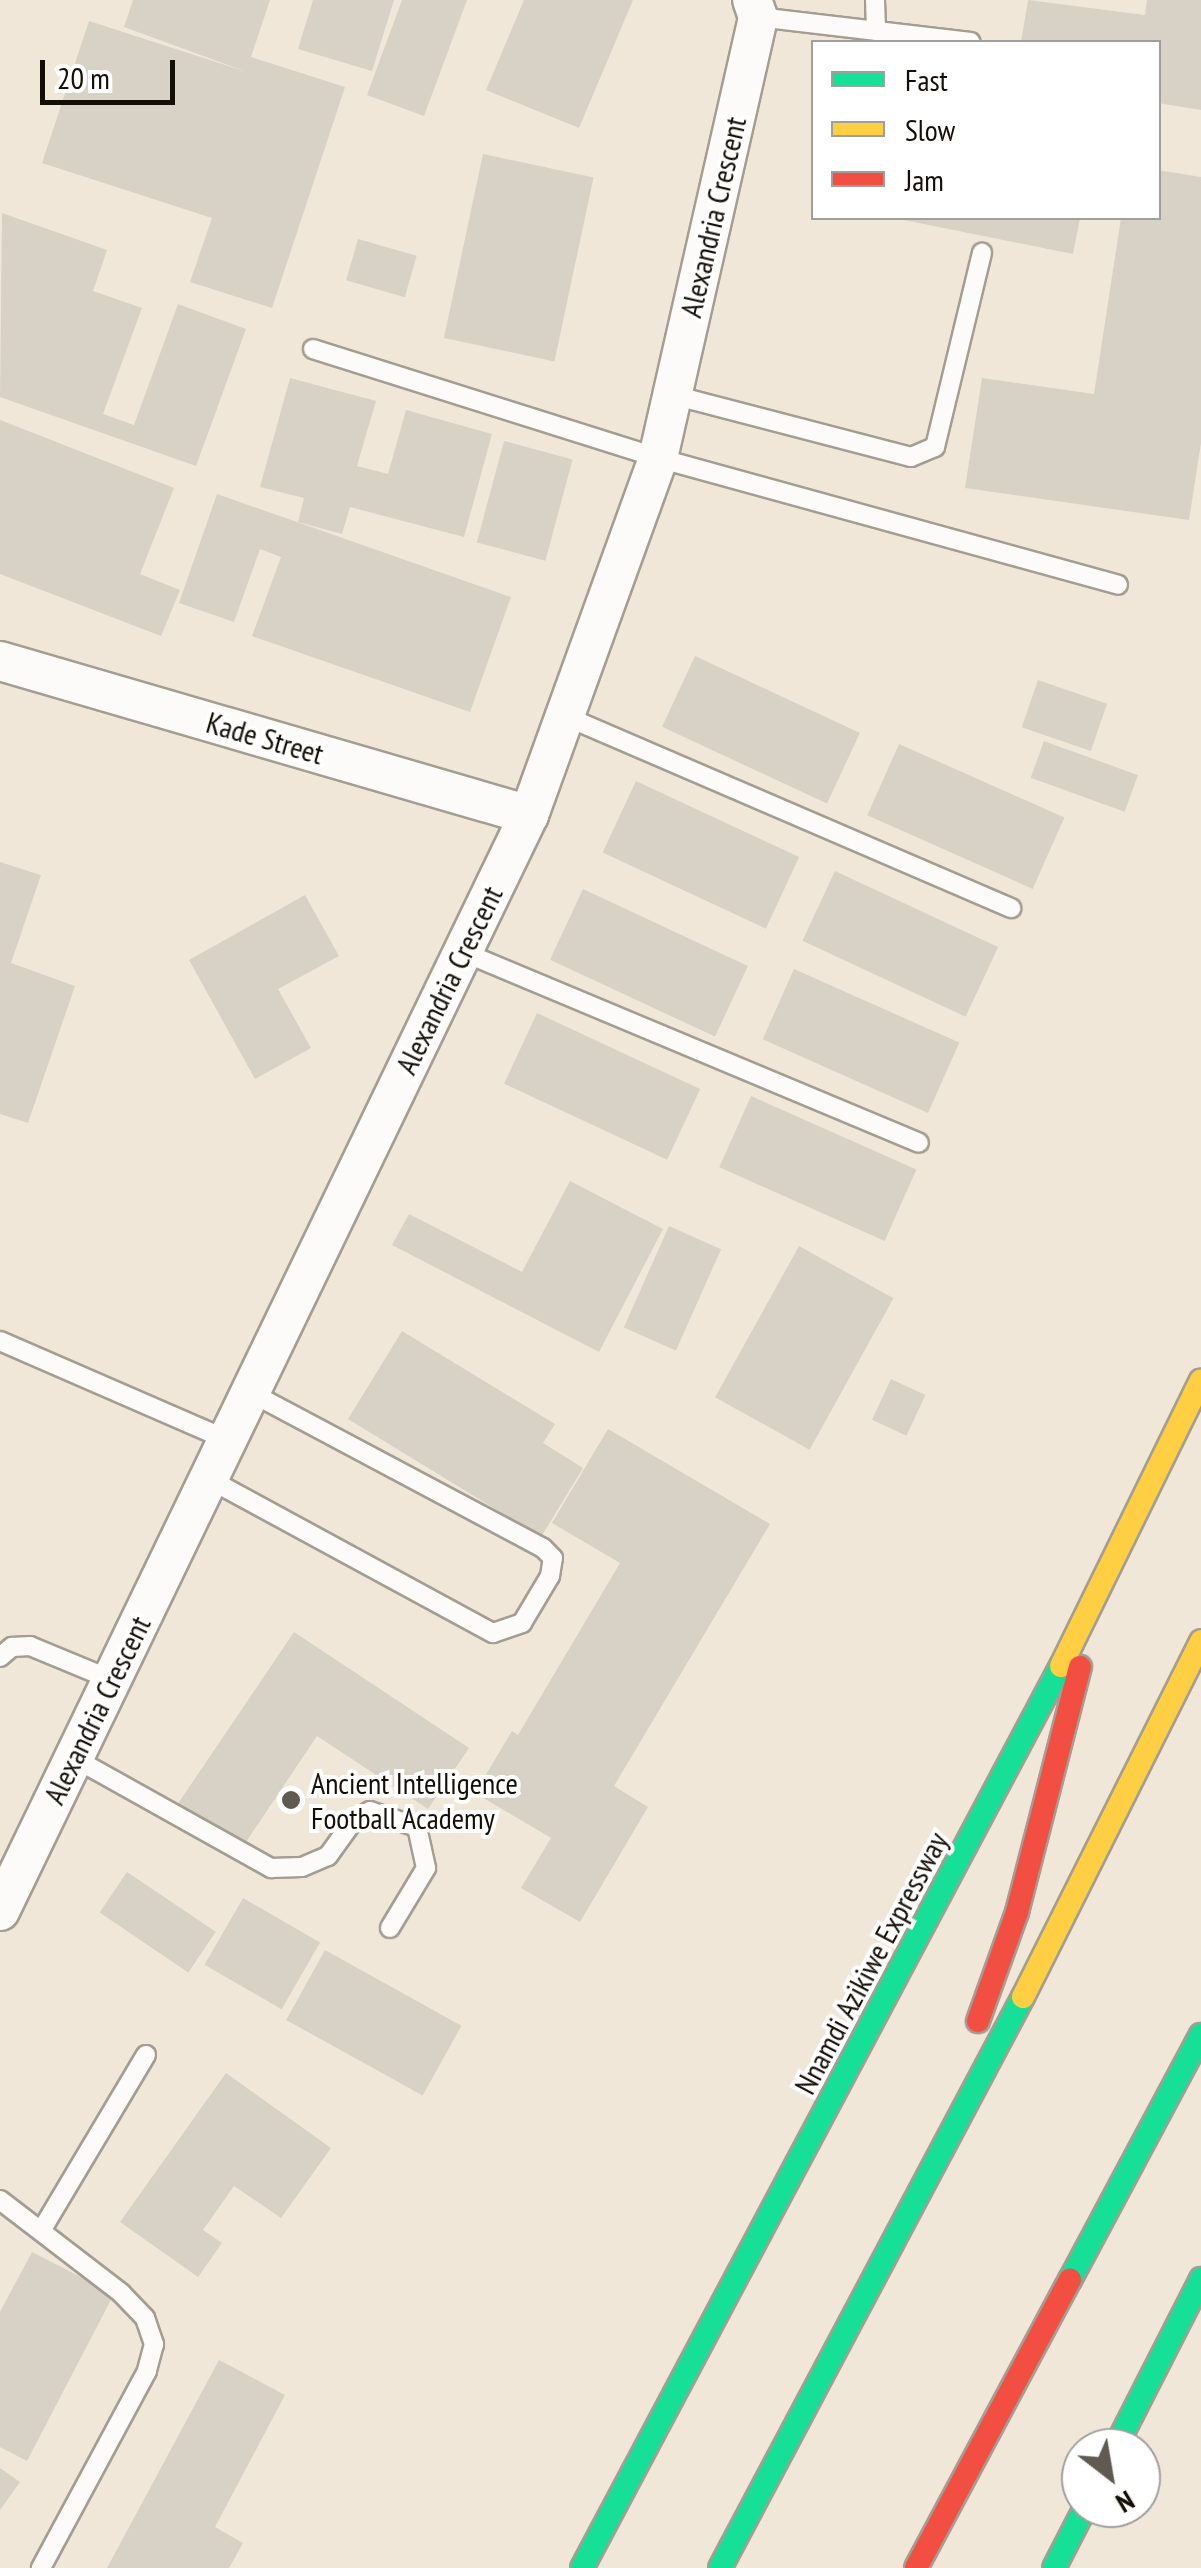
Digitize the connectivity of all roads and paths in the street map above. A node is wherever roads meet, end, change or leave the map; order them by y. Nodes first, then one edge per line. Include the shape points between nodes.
1 (875, 0) edge
2 (755, 8) edge
3 (876, 31) junction
4 (954, 40) edge
5 (982, 253) dead end
6 (313, 349) dead end
7 (673, 395) junction
8 (658, 458) junction
9 (1118, 585) dead end
10 (0, 661) edge
11 (565, 716) junction
12 (530, 814) junction
13 (1011, 908) dead end
14 (463, 952) junction
15 (919, 1143) dead end
16 (0, 1342) edge
17 (1201, 1380) edge
18 (250, 1392) junction
19 (228, 1440) junction
20 (209, 1479) junction
21 (1088, 1615) junction
22 (1201, 1642) edge
23 (0, 1657) edge
24 (112, 1680) junction
25 (74, 1758) junction
26 (0, 1911) edge
27 (390, 1928) dead end
28 (1201, 2035) edge
29 (146, 2056) dead end
30 (969, 2105) junction
31 (3, 2210) edge
32 (41, 2231) junction
33 (1201, 2279) edge
34 (1125, 2428) edge
35 (1075, 2528) edge
36 (40, 2568) edge
37 (582, 2568) edge
38 (720, 2568) edge
39 (916, 2568) edge
40 (1054, 2568) edge

1 - 3 lane
2 - 3 lane
2 - 7 street, Alexandria Crescent
3 - 4 lane
5 - 7 lane via 934,447 912,457
6 - 8 lane
7 - 8 street, Alexandria Crescent
8 - 9 lane
8 - 11 street, Alexandria Crescent
10 - 12 street, Kade Street
11 - 12 street, Alexandria Crescent
11 - 13 lane
12 - 14 street, Alexandria Crescent
14 - 15 lane
14 - 18 street, Alexandria Crescent
16 - 19 lane
17 - 21 highway, Nnamdi Azikiwe Expressway
18 - 19 street, Alexandria Crescent
18 - 20 lane via 543,1548 553,1558 550,1576 522,1623 493,1634
19 - 20 street, Alexandria Crescent
20 - 24 street, Alexandria Crescent
21 - 30 highway via 1070,1724 969,2055
21 - 37 highway, Nnamdi Azikiwe Expressway
22 - 30 highway
23 - 24 lane via 12,1646 30,1646
24 - 25 street, Alexandria Crescent
25 - 26 street, Alexandria Crescent
25 - 27 lane via 271,1868 302,1867 328,1856 370,1811 417,1827 426,1868
28 - 39 highway
29 - 32 lane
30 - 38 highway
31 - 32 lane
32 - 36 lane via 145,2318 154,2344 147,2371
33 - 34 highway
35 - 40 highway

